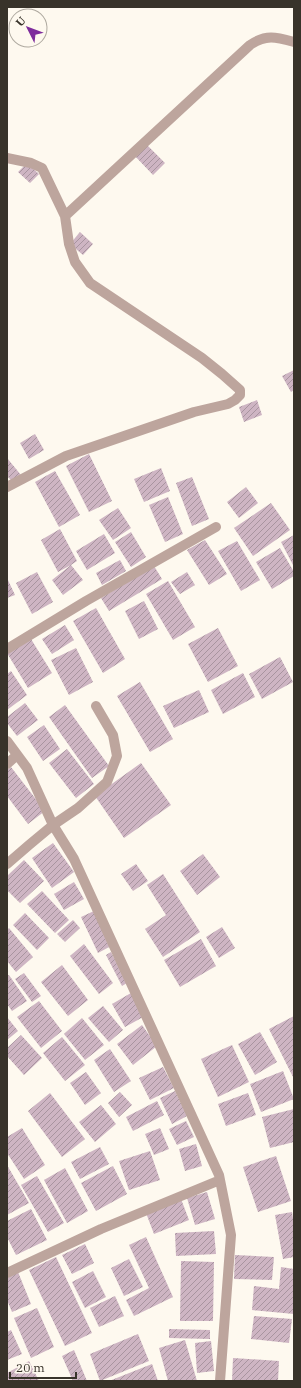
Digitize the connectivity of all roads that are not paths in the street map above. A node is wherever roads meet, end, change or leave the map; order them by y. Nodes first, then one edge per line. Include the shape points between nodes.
1 (294, 42) edge
2 (7, 158) edge
3 (65, 216) junction
4 (7, 487) edge
5 (216, 527) dead end
6 (7, 649) edge
7 (96, 706) dead end
8 (7, 741) edge
9 (17, 755) junction
10 (7, 764) edge
11 (54, 825) junction
12 (7, 864) edge
13 (220, 1180) junction
14 (7, 1273) edge
15 (220, 1381) edge

1 - 3 street via 268,37 260,38 250,45
2 - 3 street via 31,162 42,168
3 - 4 street via 69,244 75,262 90,283 202,358 235,384 240,390 240,395 228,404 194,412 66,456
5 - 6 street
7 - 11 street via 113,735 117,756 107,782
8 - 9 street
9 - 10 street
9 - 11 street via 27,768
11 - 12 street
11 - 13 street via 74,859
13 - 14 street via 101,1229
13 - 15 street via 231,1235

